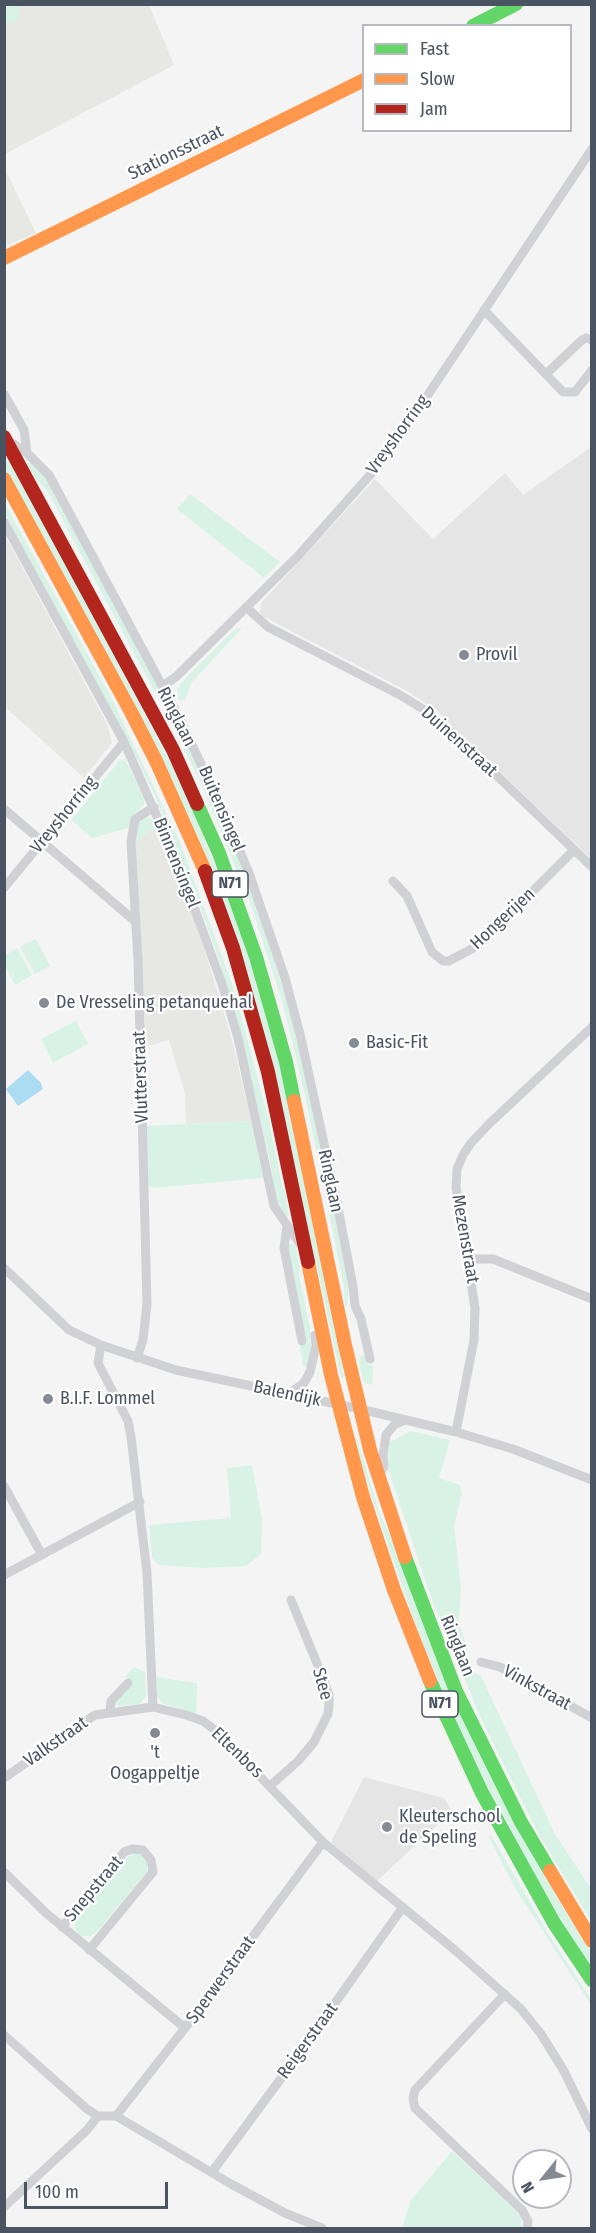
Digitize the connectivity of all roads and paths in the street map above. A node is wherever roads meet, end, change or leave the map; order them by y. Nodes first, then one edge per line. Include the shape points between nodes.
1 (516, 4) edge
2 (478, 24) edge
3 (362, 80) edge
4 (591, 149) edge
5 (4, 258) edge
6 (484, 310) junction
7 (591, 340) edge
8 (591, 370) edge
9 (547, 373) junction
10 (4, 394) edge
11 (5, 438) edge
12 (27, 453) junction
13 (4, 479) edge
14 (4, 522) edge
15 (246, 607) junction
16 (163, 686) junction
17 (124, 742) junction
18 (154, 807) junction
19 (4, 809) edge
20 (42, 843) junction
21 (574, 850) junction
22 (591, 867) edge
23 (393, 882) dead end
24 (4, 888) edge
25 (136, 922) junction
26 (591, 1027) edge
27 (287, 1226) junction
28 (304, 1251) junction
29 (468, 1259) junction
30 (4, 1268) edge
31 (591, 1299) edge
32 (355, 1305) junction
33 (318, 1319) junction
34 (302, 1341) dead end
35 (101, 1345) junction
36 (345, 1346) junction
37 (137, 1358) junction
38 (370, 1359) dead end
39 (289, 1394) junction
40 (339, 1406) junction
41 (360, 1409) junction
42 (405, 1420) junction
43 (456, 1432) junction
44 (379, 1476) junction
45 (591, 1480) edge
46 (4, 1486) edge
47 (140, 1502) junction
48 (42, 1556) junction
49 (4, 1575) edge
50 (291, 1600) dead end
51 (481, 1662) dead end
52 (128, 1683) dead end
53 (153, 1707) junction
54 (110, 1711) junction
55 (591, 1718) edge
56 (4, 1778) edge
57 (270, 1786) junction
58 (323, 1842) junction
59 (4, 1872) edge
60 (403, 1907) junction
61 (62, 1927) junction
62 (591, 1941) edge
63 (89, 1950) junction
64 (591, 1980) edge
65 (506, 1994) junction
66 (185, 2028) junction
67 (4, 2035) edge
68 (98, 2116) junction
69 (116, 2116) junction
70 (591, 2129) edge
71 (212, 2172) junction
72 (4, 2207) edge
73 (322, 2229) edge
74 (527, 2229) edge

1 - 2 main road
3 - 5 main road, Stationsstraat
4 - 6 street, Vreyshorring
6 - 9 street
6 - 15 street, Vreyshorring via 370,475 306,548
7 - 9 street via 582,340
8 - 9 street via 575,392 563,392
10 - 12 street via 24,430
11 - 12 street, Buitensingel
11 - 36 main road, Ringlaan / N71 via 173,750 219,853 256,957 286,1062
12 - 16 street, Buitensingel via 49,475
13 - 28 main road, Ringlaan / N71 via 156,761 208,879 233,948 268,1072
14 - 17 street, Binnensingel
15 - 16 street, Vreyshorring
15 - 21 street, Duinenstraat via 268,627 428,712
16 - 32 street, Buitensingel via 227,819 285,978 313,1086
17 - 18 street, Binnensingel
17 - 20 street, Vreyshorring
18 - 25 street, Vlutterstraat via 135,819 133,827
18 - 27 street, Binnensingel via 222,984 243,1058 274,1206
19 - 20 street
20 - 24 street, Vreyshorring
20 - 25 street
21 - 22 street, Duinenstraat
21 - 23 street, Hongerijen via 479,945 449,961 432,952 407,896
25 - 37 street, Vlutterstraat via 147,1304
26 - 29 street, Mezenstraat via 489,1124 463,1155 456,1187
27 - 28 street, Binnensingel
27 - 34 street via 284,1248
28 - 33 main road, Ringlaan / N71
29 - 31 street via 493,1259
29 - 43 street, Mezenstraat via 475,1326
30 - 35 street, Balendijk via 69,1330
32 - 36 street, Buitensingel
32 - 38 street, Buitensingel
33 - 39 street via 314,1327 313,1365 304,1383
33 - 40 main road, Ringlaan / N71
35 - 37 street, Balendijk
35 - 47 street via 98,1363 128,1421
36 - 41 main road, Ringlaan / N71
37 - 39 street, Balendijk
39 - 40 street, Balendijk
40 - 41 street, Balendijk
40 - 64 main road, Ringlaan / N71 via 376,1539 428,1677 509,1845
41 - 42 street, Balendijk
41 - 44 main road, Ringlaan / N71
42 - 43 street, Balendijk
42 - 44 street via 386,1435 384,1467
43 - 45 street, Balendijk via 513,1449
44 - 62 main road, Ringlaan / N71 via 418,1595 456,1691 521,1822
46 - 48 street
47 - 48 street
47 - 53 street
48 - 49 street
50 - 57 street, Stee via 326,1686 328,1714 314,1742
51 - 55 street, Vinkstraat via 500,1667
52 - 54 street, Valkstraat via 111,1701
53 - 54 street, Valkstraat
53 - 57 street, Eltenbos via 203,1721
54 - 56 street, Valkstraat via 83,1722
57 - 58 street, Eltenbos
58 - 60 street, Eltenbos
58 - 66 street, Sperwerstraat
59 - 61 street, Snepstraat
60 - 65 street, Eltenbos
60 - 71 street, Reigerstraat
61 - 63 street, Snepstraat
61 - 63 street, Snepstraat via 124,1852 132,1848 143,1850 152,1860 153,1872
63 - 66 street, Snepstraat
65 - 70 street, Eltenbos via 541,2034 564,2071
65 - 74 street via 415,2090 413,2098 415,2108 522,2210 528,2221
66 - 69 street, Sperwerstraat
67 - 68 street
68 - 69 street
68 - 72 street
69 - 71 street
71 - 73 street

